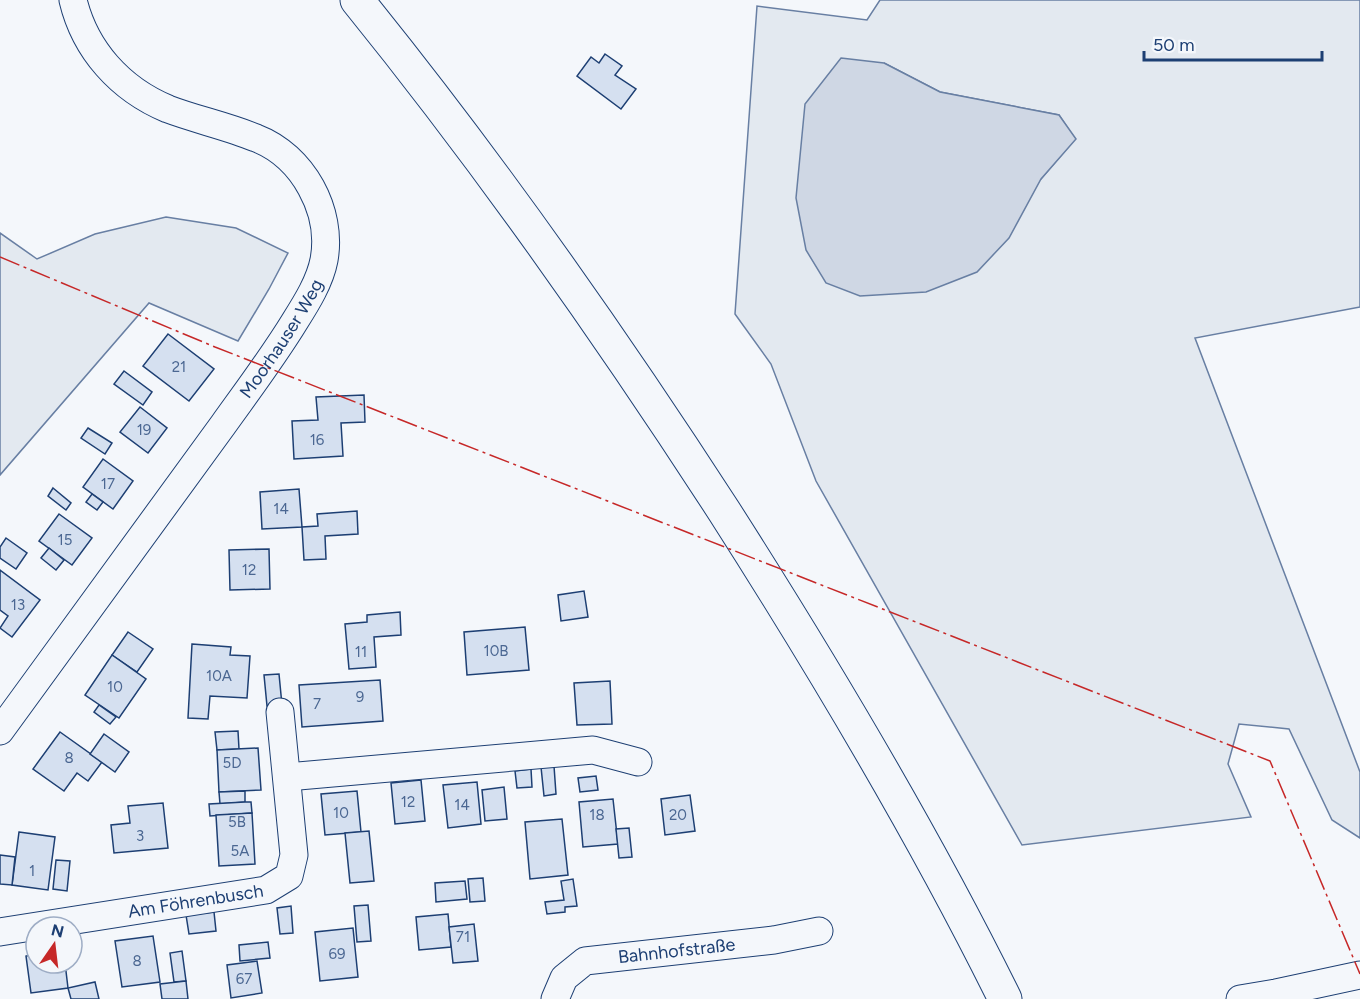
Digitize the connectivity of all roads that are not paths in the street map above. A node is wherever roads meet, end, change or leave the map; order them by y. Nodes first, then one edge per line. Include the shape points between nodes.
1 (74, 0) edge
2 (357, 0) edge
3 (280, 712) dead end
4 (0, 731) edge
5 (638, 762) dead end
6 (287, 777) junction
7 (819, 931) dead end
8 (0, 932) edge
9 (1360, 975) edge
10 (555, 999) edge
11 (1005, 999) edge
12 (1240, 999) edge

1 - 4 street, Moorhauser Weg via 92,48 137,93 166,108 260,139 287,158 313,190 321,211 326,236 324,262 310,297 277,350
2 - 11 highway via 447,113 684,450 854,723
3 - 6 street, Am Föhrenbusch
5 - 6 street via 593,750
6 - 8 street, Am Föhrenbusch via 294,855 289,876 266,890
7 - 10 street, Bahnhofstraße via 774,940 585,961 564,978
9 - 12 street

